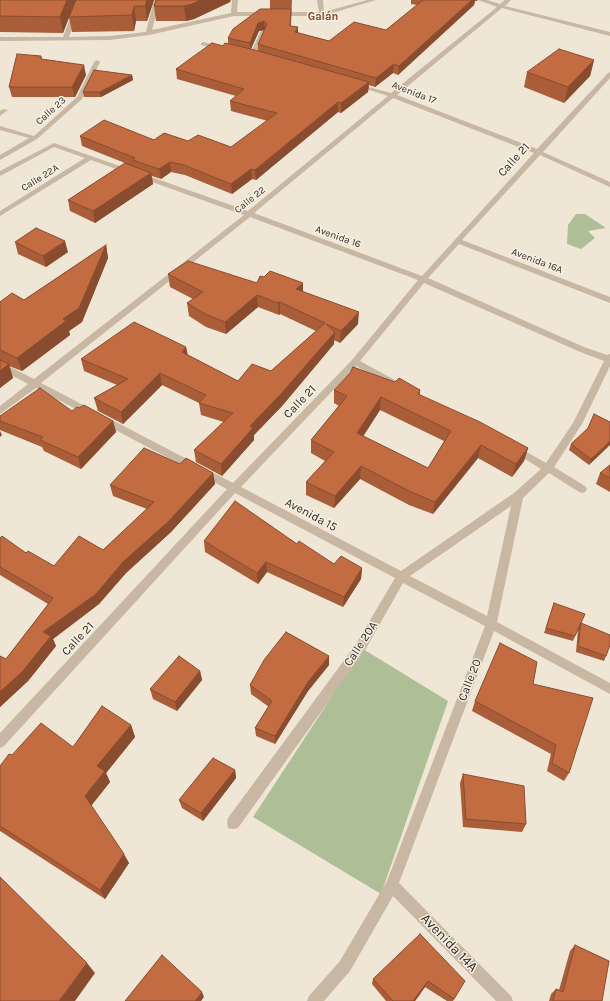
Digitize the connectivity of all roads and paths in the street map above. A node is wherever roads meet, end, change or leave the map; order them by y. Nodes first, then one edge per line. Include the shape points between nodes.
1 (80, 0) edge
2 (157, 0) edge
3 (235, 0) edge
4 (320, 0) edge
5 (373, 0) edge
6 (508, 0) edge
7 (480, 2) edge
8 (500, 6) junction
9 (234, 14) junction
10 (322, 14) junction
11 (263, 32) edge
12 (149, 33) junction
13 (610, 34) edge
14 (0, 39) edge
15 (66, 39) junction
16 (203, 44) dead end
17 (232, 50) edge
18 (260, 57) edge
19 (97, 62) dead end
20 (610, 74) edge
21 (346, 81) edge
22 (394, 96) junction
23 (0, 128) edge
24 (35, 138) junction
25 (538, 152) junction
26 (0, 158) edge
27 (90, 158) junction
28 (0, 174) edge
29 (610, 186) edge
30 (0, 214) edge
31 (249, 214) junction
32 (457, 241) junction
33 (423, 279) junction
34 (610, 300) edge
35 (610, 359) edge
36 (356, 362) junction
37 (0, 365) edge
38 (34, 383) junction
39 (411, 392) edge
40 (0, 411) edge
41 (507, 445) edge
42 (548, 468) junction
43 (232, 489) junction
44 (582, 489) dead end
45 (518, 496) junction
46 (401, 577) junction
47 (491, 624) junction
48 (610, 689) edge
49 (0, 742) edge
50 (232, 823) dead end
51 (392, 885) junction
52 (314, 1001) edge
53 (506, 1001) edge

1 - 15 street
2 - 12 street
3 - 9 street
4 - 10 street
5 - 10 street
6 - 8 street, Calle 22
7 - 8 street
8 - 13 street
8 - 22 street, Calle 22
9 - 10 street
9 - 12 street
11 - 18 street via 250,54
12 - 15 street via 110,38
14 - 15 street
16 - 17 street
19 - 24 street, Calle 23 via 80,98
20 - 25 street, Calle 21
21 - 22 street, Avenida 17
22 - 25 street, Avenida 17
22 - 31 street, Calle 22
23 - 24 street
24 - 26 street, Calle 23
25 - 29 street, Avenida 17
25 - 32 street, Calle 21
27 - 28 street, Avenida 16 via 54,145
27 - 30 street, Calle 22A
27 - 31 street, Avenida 16
31 - 33 street, Avenida 16
31 - 38 street, Calle 22
32 - 33 street, Calle 21
32 - 34 street, Avenida 16A
33 - 35 street, Avenida 16
33 - 36 street, Calle 21
35 - 42 street via 577,424
36 - 39 street
36 - 43 street, Calle 21
37 - 38 street, Avenida 15
38 - 40 street, Calle 22
38 - 43 street, Avenida 15
41 - 42 street
42 - 44 street
42 - 45 street
43 - 46 street, Avenida 15
43 - 49 street, Calle 21
45 - 46 street, Calle 20A
45 - 47 street, Calle 20
46 - 47 street, Avenida 15
46 - 50 street, Calle 20A via 360,648
47 - 48 street, Avenida 15
47 - 51 street, Calle 20
51 - 52 street, Calle 20 via 345,966
51 - 53 street, Avenida 14A

